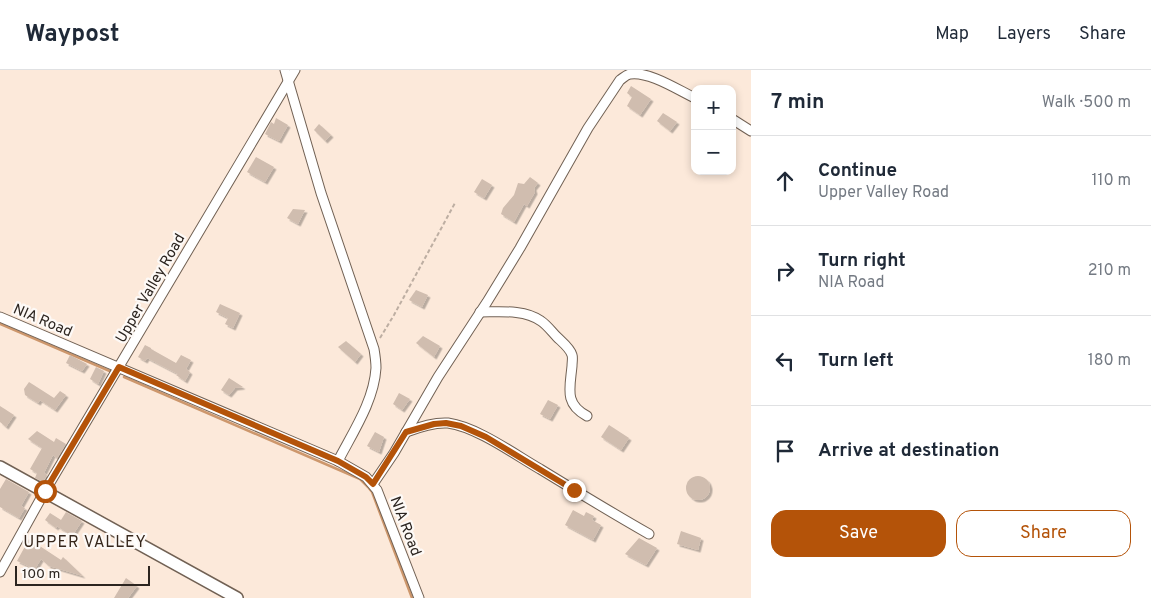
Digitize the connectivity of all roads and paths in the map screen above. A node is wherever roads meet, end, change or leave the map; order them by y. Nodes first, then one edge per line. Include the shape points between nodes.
1 (285, 70) edge
2 (295, 70) edge
3 (288, 83) junction
4 (691, 96) edge
5 (736, 121) edge
6 (751, 131) edge
7 (456, 203) dead end
8 (480, 312) junction
9 (0, 317) edge
10 (374, 349) junction
11 (119, 367) junction
12 (587, 416) dead end
13 (406, 432) junction
14 (338, 461) junction
15 (0, 467) edge
16 (373, 484) junction
17 (45, 491) junction
18 (649, 534) dead end
19 (0, 572) edge
20 (237, 598) edge
21 (419, 598) edge

1 - 3 street
2 - 3 street, Upper Valley Road
3 - 10 street
3 - 11 street, Upper Valley Road
4 - 8 street via 642,75 632,74 620,80 588,128
5 - 6 street
7 - 10 path
8 - 12 street via 510,312 541,320 570,350 573,360 571,400 574,408
8 - 13 street
9 - 11 street, NIA Road
10 - 14 street via 376,368 369,400
11 - 14 street, NIA Road
11 - 17 street, Upper Valley Road
13 - 16 street
13 - 18 street via 434,424 461,426 486,437
14 - 16 street, NIA Road
15 - 17 street
16 - 21 street, NIA Road
17 - 19 street, Upper Valley Road
17 - 20 street

